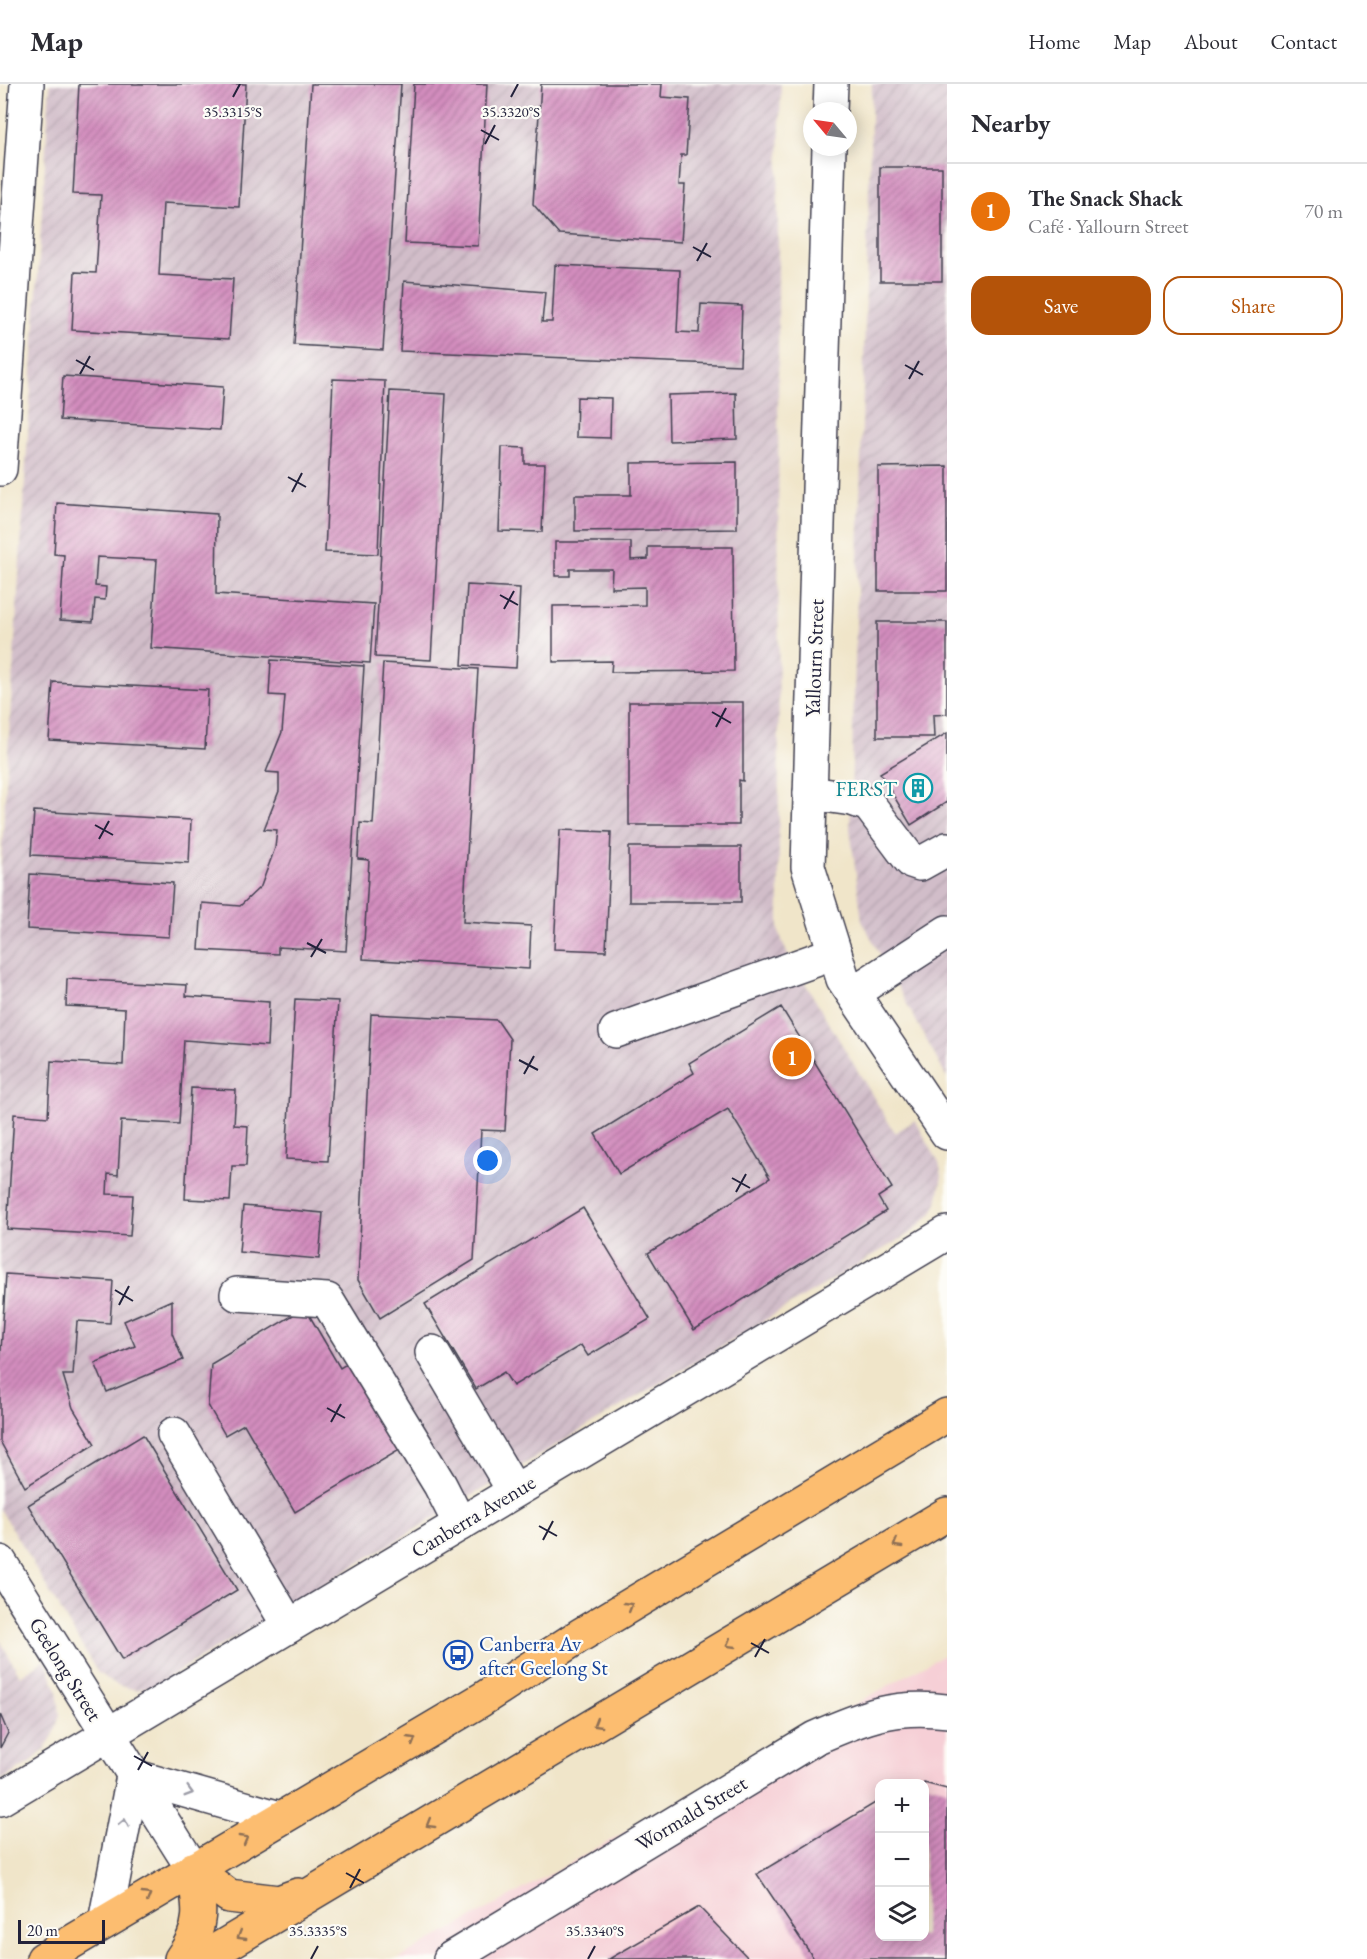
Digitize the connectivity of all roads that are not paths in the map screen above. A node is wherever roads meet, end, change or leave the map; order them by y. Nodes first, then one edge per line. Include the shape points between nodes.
1 (27, 84) edge
2 (831, 84) edge
3 (830, 102) edge
4 (829, 156) edge
5 (0, 470) edge
6 (810, 793) junction
7 (947, 849) edge
8 (947, 932) edge
9 (835, 953) junction
10 (853, 993) junction
11 (616, 1031) dead end
12 (947, 1133) edge
13 (947, 1233) edge
14 (237, 1294) dead end
15 (432, 1352) dead end
16 (947, 1415) edge
17 (174, 1434) dead end
18 (947, 1440) edge
19 (514, 1491) junction
20 (810, 1497) junction
21 (945, 1515) edge
22 (460, 1524) junction
23 (0, 1562) edge
24 (289, 1626) junction
25 (947, 1711) edge
26 (107, 1735) junction
27 (133, 1776) junction
28 (0, 1799) edge
29 (280, 1818) junction
30 (194, 1869) junction
31 (327, 1885) junction
32 (105, 1922) junction
33 (43, 1959) edge
34 (181, 1959) edge
35 (202, 1959) edge
36 (450, 1959) edge

1 - 5 street
2 - 3 street
4 - 6 street, Yallourn Street
6 - 7 street via 852,798 869,805 910,861 920,864
6 - 9 street, Yallourn Street via 808,867
8 - 10 street
9 - 10 street, Yallourn Street via 843,979
9 - 11 street
10 - 12 street, Yallourn Street
13 - 19 street, Canberra Avenue
14 - 22 street via 327,1300
15 - 19 street
16 - 20 highway
17 - 24 street
18 - 20 highway
19 - 22 street, Canberra Avenue
29 -> 20 highway via 481,1700 579,1636
21 -> 31 highway
22 - 24 street, Canberra Avenue
23 - 26 street, Geelong Street
24 - 26 street, Canberra Avenue
25 - 36 street, Wormald Street via 917,1707 867,1716 815,1738
26 - 27 street, Geelong Street
26 - 28 street, Canberra Avenue
27 -> 29 street
27 - 30 street, Geelong Street
32 -> 27 street
30 -> 29 highway
30 - 31 highway via 229,1896 259,1902 279,1902
32 -> 30 highway
30 - 34 highway via 201,1911 192,1945
31 -> 35 highway
32 - 33 highway

